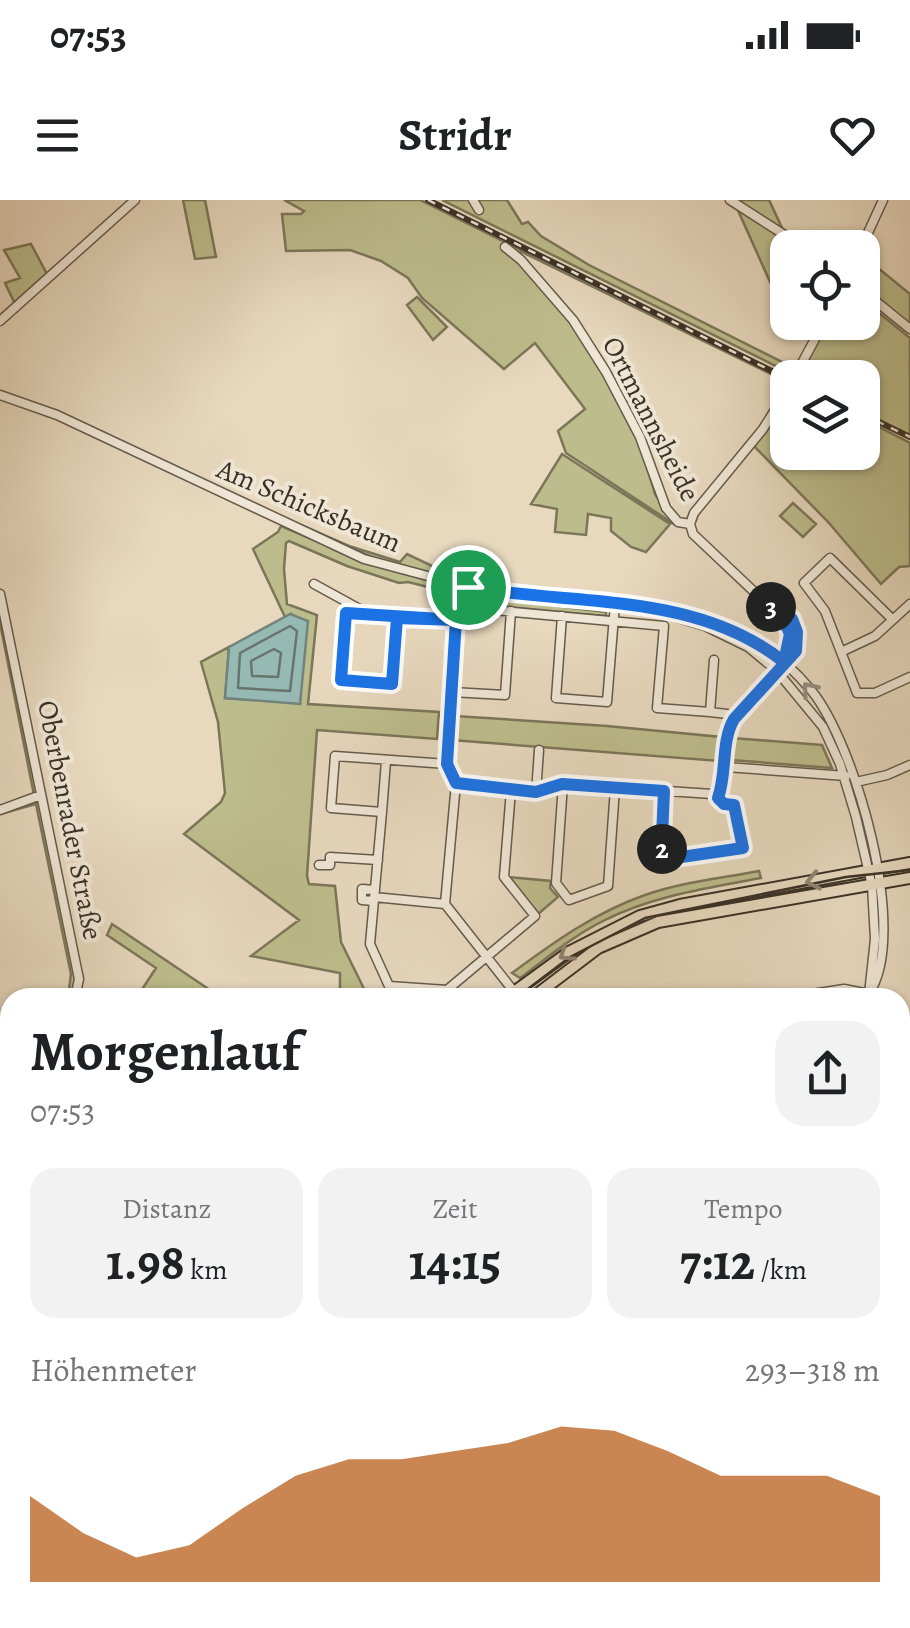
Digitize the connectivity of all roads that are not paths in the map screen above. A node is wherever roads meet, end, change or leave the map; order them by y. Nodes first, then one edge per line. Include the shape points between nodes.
1 (136, 200) edge
2 (473, 200) edge
3 (730, 200) edge
4 (884, 200) edge
5 (479, 210) dead end
6 (777, 230) edge
7 (870, 230) edge
8 (504, 247) dead end
9 (880, 305) edge
10 (0, 321) edge
11 (910, 330) edge
12 (0, 394) edge
13 (770, 418) edge
14 (690, 524) junction
15 (314, 584) dead end
16 (468, 587) junction
17 (0, 594) edge
18 (346, 601) junction
19 (616, 604) junction
20 (910, 604) edge
21 (636, 607) junction
22 (460, 608) junction
23 (511, 611) junction
24 (346, 613) junction
25 (372, 616) junction
26 (562, 616) junction
27 (397, 618) junction
28 (456, 620) junction
29 (614, 620) junction
30 (892, 620) junction
31 (841, 652) junction
32 (714, 660) dead end
33 (784, 662) junction
34 (776, 670) junction
35 (907, 679) edge
36 (910, 690) edge
37 (452, 692) junction
38 (710, 712) junction
39 (734, 719) junction
40 (539, 750) dead end
41 (386, 761) junction
42 (447, 764) junction
43 (910, 765) edge
44 (726, 767) junction
45 (843, 775) junction
46 (456, 783) junction
47 (562, 784) junction
48 (858, 786) junction
49 (615, 788) junction
50 (511, 790) junction
51 (721, 790) junction
52 (664, 791) junction
53 (536, 792) junction
54 (42, 796) junction
55 (0, 810) edge
56 (382, 812) junction
57 (378, 860) junction
58 (910, 862) edge
59 (320, 866) dead end
60 (874, 869) junction
61 (910, 878) edge
62 (876, 885) junction
63 (374, 896) junction
64 (446, 904) junction
65 (486, 958) junction
66 (78, 988) edge
67 (420, 988) edge
68 (449, 988) edge
69 (508, 988) edge
70 (522, 988) edge
71 (545, 988) edge
72 (869, 988) edge

1 - 10 street
2 - 5 street
3 - 6 street
4 - 7 street
8 - 14 street, Ortmannsheide via 582,334 640,437 666,508
9 - 11 street
12 - 16 street, Am Schicksbaum via 331,546
13 - 14 street
14 - 33 street, Ortmannsheide via 786,613 797,632 796,651
15 - 18 street
16 - 19 street, Am Schicksbaum
16 - 22 street
17 - 54 street, Oberbenrader Straße
18 - 24 street
18 - 25 street
19 - 21 street, Am Schicksbaum
19 - 29 street
20 - 30 street
21 - 33 street, Am Schicksbaum via 726,626
21 - 34 street, Am Schicksbaum via 730,637
22 - 23 street
22 - 28 street
23 - 26 street
23 - 37 street via 505,695
24 - 25 street
24 - 27 street via 341,680 392,684
25 - 27 street
26 - 29 street
26 - 29 street via 556,698 568,699 607,702
27 - 28 street
28 - 37 street
29 - 38 street via 664,626 658,708
30 - 31 street
30 - 31 street via 830,558 804,583 825,611
31 - 35 street via 862,695
32 - 38 street
33 - 34 street
48 -> 33 street, Am Schicksbaum via 824,708
34 - 39 street
34 - 45 street, Am Schicksbaum via 824,728
35 - 36 street
37 - 42 street
38 - 39 street
39 - 44 street
40 - 53 street
41 - 42 street
41 - 56 street
41 - 56 street via 335,756 333,776 331,808
42 - 46 street
43 - 48 street
44 - 45 street
44 - 51 street
45 - 48 street
45 - 60 street, Am Schicksbaum
46 - 50 street
46 - 64 street
47 - 49 street
47 - 49 street via 556,883 568,900 608,886
47 - 53 street
48 - 60 street, Am Schicksbaum
49 - 52 street
50 - 53 street
50 - 65 street via 504,877 535,916
51 - 52 street
51 - 52 street via 718,801 734,805 743,848 661,860
54 - 55 street
54 - 66 street, Oberbenrader Straße
56 - 57 street
57 - 59 street via 330,857 330,865
57 - 63 street
58 - 60 main road
60 - 62 street
60 -> 70 main road via 640,916 569,952
61 - 62 main road
62 - 71 main road via 658,922 598,948
62 - 72 street
63 - 64 street
63 - 67 street via 370,944 393,986
64 - 65 street
65 - 68 street
65 - 69 street

